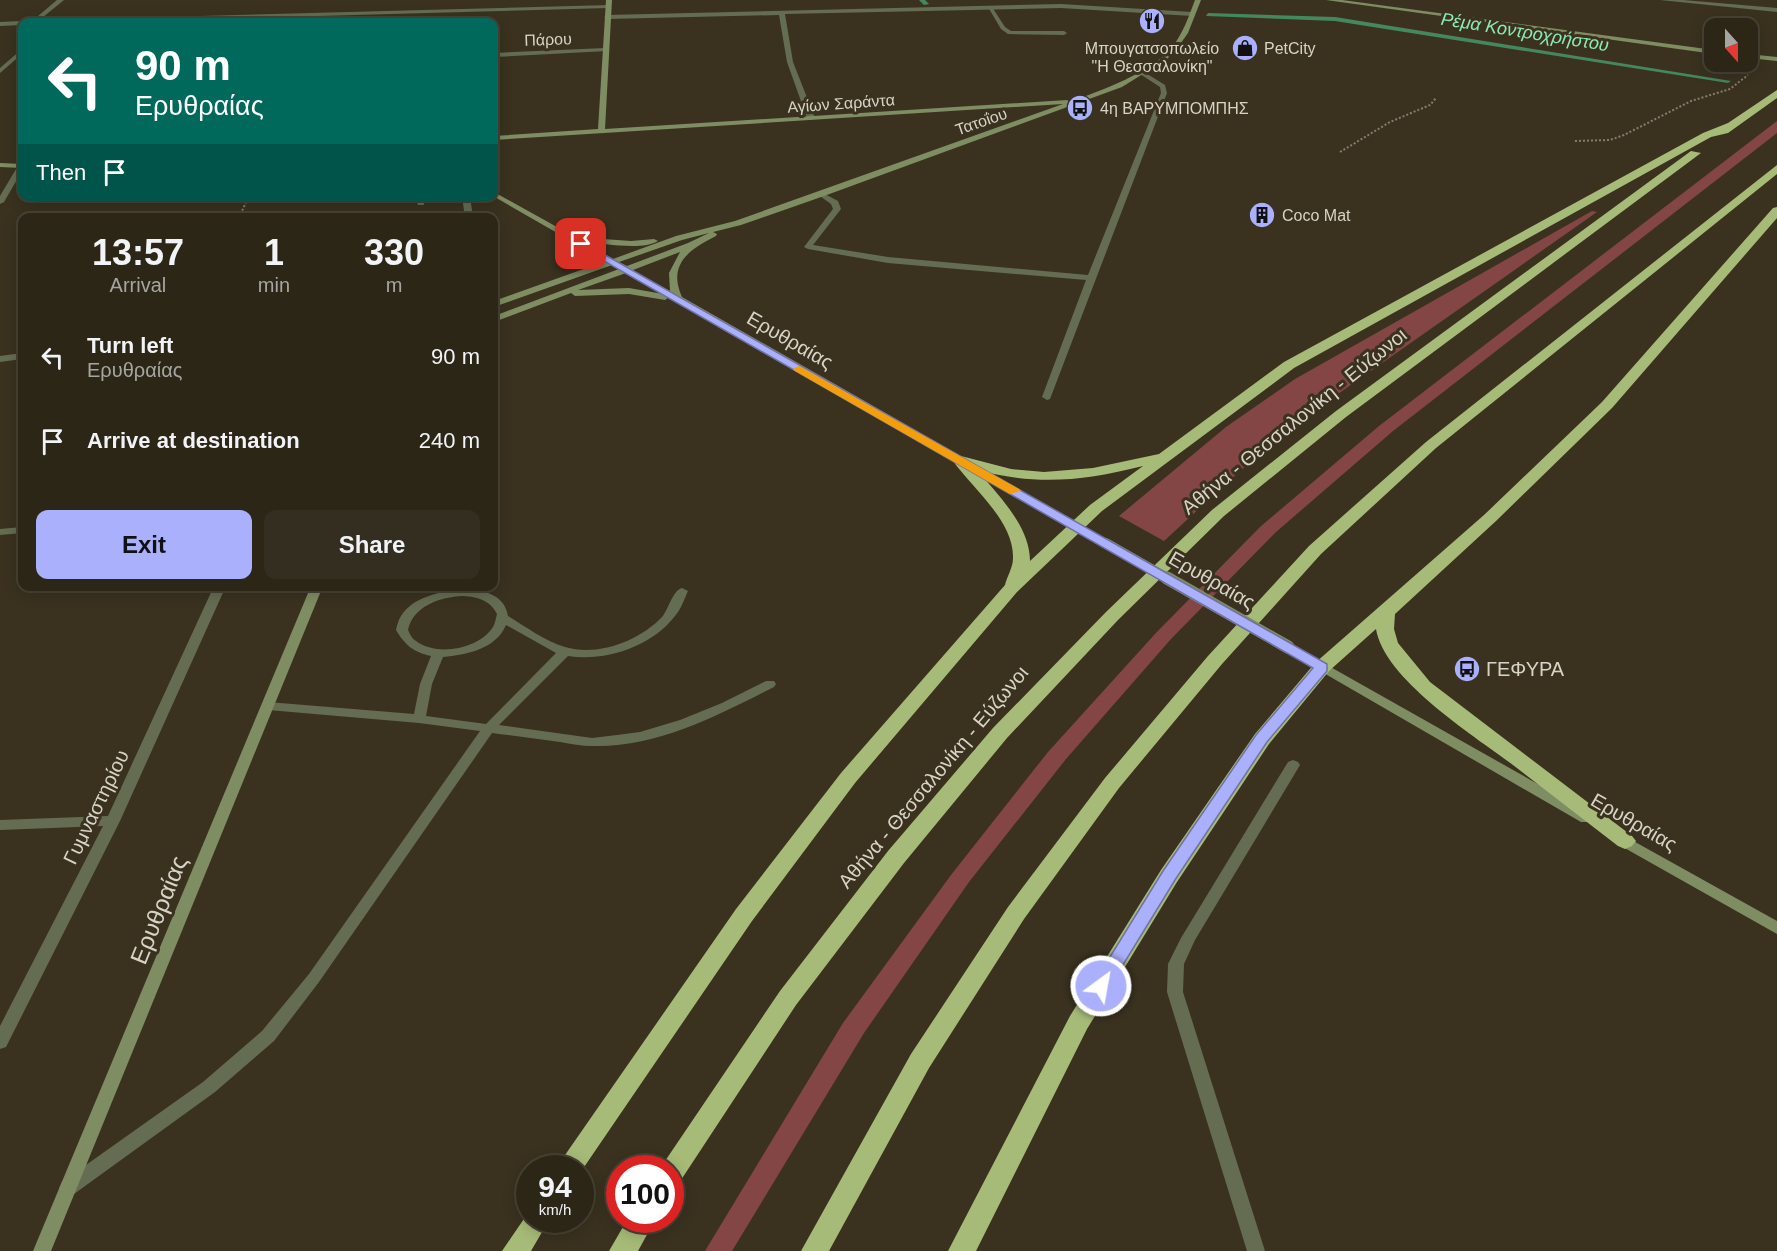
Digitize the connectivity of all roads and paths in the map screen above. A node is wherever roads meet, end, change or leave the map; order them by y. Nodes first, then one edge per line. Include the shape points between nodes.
1 (61, 0) edge
2 (912, 0) edge
3 (1198, 0) edge
4 (1329, 0) edge
5 (1663, 0) edge
6 (609, 3) edge
7 (570, 4) edge
8 (356, 7) dead end
9 (990, 8) junction
10 (917, 9) junction
11 (1777, 10) edge
12 (783, 12) junction
13 (352, 14) junction
14 (1192, 14) junction
15 (250, 16) joint
16 (607, 17) junction
17 (39, 18) edge
18 (184, 18) edge
19 (18, 23) edge
20 (0, 24) edge
21 (1064, 33) dead end
22 (604, 50) junction
23 (1704, 51) edge
24 (18, 55) edge
25 (498, 55) edge
26 (1758, 57) edge
27 (1773, 58) edge
28 (0, 71) edge
29 (1142, 73) junction
30 (1777, 93) edge
31 (1436, 98) dead end
32 (1083, 101) junction
33 (811, 118) junction
34 (1733, 125) junction
35 (602, 131) junction
36 (498, 138) edge
37 (1575, 141) dead end
38 (1340, 152) dead end
39 (0, 165) edge
40 (18, 166) edge
41 (1777, 168) edge
42 (18, 173) edge
43 (821, 194) junction
44 (498, 196) edge
45 (0, 202) edge
46 (246, 202) dead end
47 (1777, 211) edge
48 (242, 213) edge
49 (738, 223) junction
50 (679, 238) junction
51 (571, 239) junction
52 (691, 245) junction
53 (610, 261) junction
54 (626, 270) junction
55 (1091, 278) junction
56 (545, 298) junction
57 (679, 301) junction
58 (498, 303) edge
59 (498, 317) edge
60 (18, 357) edge
61 (0, 360) edge
62 (1047, 397) dead end
63 (1166, 455) junction
64 (961, 461) junction
65 (1077, 526) junction
66 (18, 530) edge
67 (0, 532) edge
68 (1011, 588) junction
69 (218, 591) edge
70 (315, 591) edge
71 (682, 591) dead end
72 (1387, 609) junction
73 (503, 618) junction
74 (565, 651) junction
75 (438, 653) junction
76 (1322, 667) junction
77 (770, 684) dead end
78 (268, 706) junction
79 (419, 719) junction
80 (488, 729) junction
81 (1293, 765) dead end
82 (113, 821) junction
83 (0, 825) edge
84 (1625, 841) junction
85 (1770, 921) edge
86 (1777, 928) edge
87 (0, 1042) edge
88 (578, 1155) edge
89 (683, 1155) edge
90 (68, 1189) junction
91 (528, 1233) edge
92 (634, 1233) edge
93 (42, 1251) edge
94 (516, 1251) edge
95 (623, 1251) edge
96 (815, 1251) edge
97 (962, 1251) edge
98 (1256, 1251) edge

1 - 17 street
2 - 10 street
3 - 14 main road, Τατοΐου
4 - 23 main road
5 - 11 street
6 - 7 street
6 - 16 main road
7 - 13 street
8 - 13 street
9 - 10 street
9 - 14 street via 1074,6
9 - 21 street via 1006,32
10 - 12 street
12 - 16 street
12 - 33 street via 790,62
13 - 15 street
14 - 29 main road, Τατοΐου via 1174,49
15 - 18 street
16 - 22 main road
19 - 20 street
22 - 25 street, Πάρου
22 - 35 main road
24 - 28 street
26 - 27 main road
27 - 37 path via 1730,89 1690,101 1624,135 1610,140
29 - 32 main road, Τατοΐου
29 - 55 street via 1163,86 1164,93
30 - 34 highway, Αθήνα - Θεσσαλονίκη - Εύζωνοι
31 - 38 path via 1430,105 1390,122
32 - 33 main road, Αγίων Σαράντα
32 - 43 main road, Τατοΐου
33 - 35 main road, Αγίων Σαράντα
34 - 63 highway via 1707,135 1289,365
34 - 89 highway, Αθήνα - Θεσσαλονίκη - Εύζωνοι via 1341,414 1218,513 1112,616 1000,733 896,857 788,998
35 - 36 main road, Αγίων Σαράντα
39 - 40 main road
41 - 96 highway via 1431,446 1315,550 1215,660 1112,783 1017,913 920,1061
42 - 45 street
43 - 49 main road, Τατοΐου
43 - 55 street via 835,203 837,209 808,247 888,260
44 - 51 main road, Ερυθραίας
46 - 48 path
47 - 72 highway via 1608,405
49 - 50 main road, Τατοΐου
49 - 52 main road, Τατοΐου
50 - 51 main road via 631,243
50 - 53 main road, Τατοΐου
51 - 53 main road, Ερυθραίας
52 - 54 main road, Τατοΐου
52 - 57 main road via 673,272
53 - 54 main road, Ερυθραίας
53 - 58 main road
54 - 56 main road
54 - 57 main road, Ερυθραίας
55 - 62 street
56 - 57 main road via 601,291 656,295
56 - 59 main road
57 - 64 main road, Ερυθραίας
60 - 61 street
63 - 64 highway via 1072,475 1030,476
63 - 65 highway
64 - 65 main road, Ερυθραίας
64 - 68 highway via 1018,540 1021,567
65 - 68 highway
65 - 76 main road, Ερυθραίας, bridge
66 - 67 street
68 - 88 highway via 848,778 751,906
69 - 82 street, Γυμναστηρίου
70 - 78 main road, Ερυθραίας
71 - 74 street via 670,615 644,637 606,651
72 - 76 highway
72 - 84 highway via 1385,635 1415,676 1468,722
73 - 74 street
73 - 75 street via 497,631 483,643 458,652
73 - 75 street via 496,602 478,594 456,593 426,601 410,612 402,630 404,638 415,648
74 - 80 street
75 - 79 street
76 - 84 main road, Ερυθραίας
76 - 97 highway via 1262,739 1169,876 1078,1023
77 - 80 street via 673,729 616,741 572,741
78 - 79 street
78 - 90 main road, Ερυθραίας
79 - 80 street
80 - 90 street via 314,978 268,1036 208,1087
81 - 98 street via 1176,964 1175,992
82 - 83 street
82 - 87 street, Γυμναστηρίου
84 - 85 main road, Ερυθραίας
85 - 86 main road, Ερυθραίας
90 - 93 main road, Ερυθραίας
91 - 94 highway
92 - 95 highway

